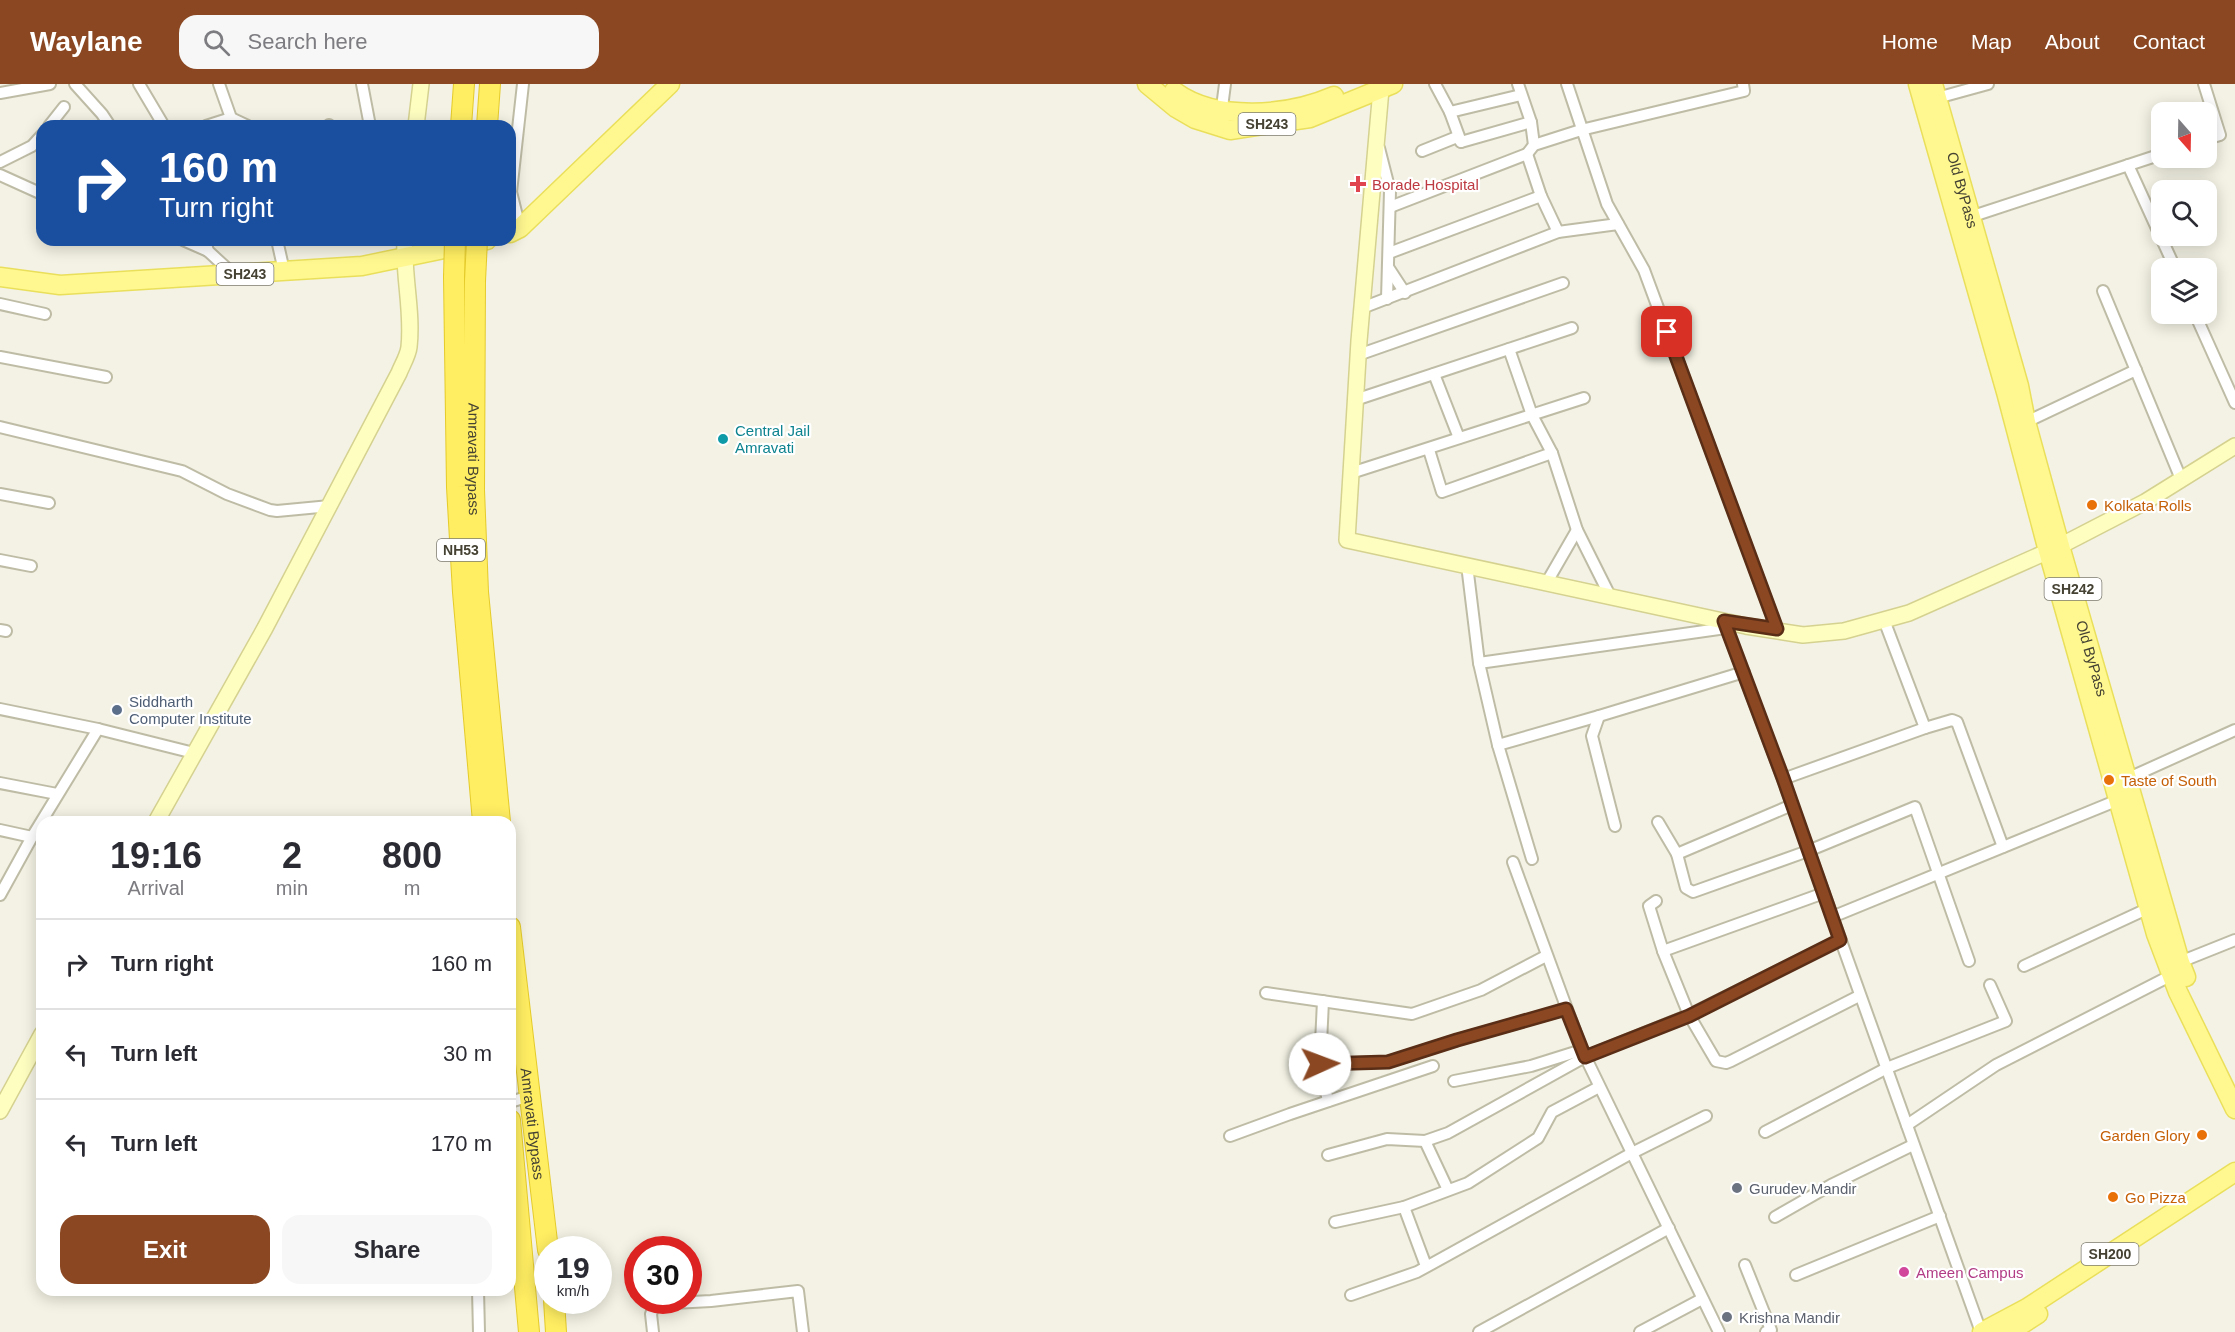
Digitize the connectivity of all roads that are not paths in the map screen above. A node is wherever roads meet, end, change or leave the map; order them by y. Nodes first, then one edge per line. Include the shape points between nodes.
1 (50, 84) edge
2 (75, 84) edge
3 (139, 84) edge
4 (219, 84) edge
5 (362, 84) edge
6 (421, 84) edge
7 (464, 84) edge
8 (490, 84) edge
9 (523, 84) edge
10 (670, 84) edge
11 (1147, 84) edge
12 (1165, 84) edge
13 (1225, 84) edge
14 (1361, 84) edge
15 (1435, 84) edge
16 (1567, 84) edge
17 (1743, 84) edge
18 (1918, 84) edge
19 (1988, 84) edge
20 (2204, 84) edge
21 (1387, 86) edge
22 (1519, 89) edge
23 (1935, 91) edge
24 (0, 93) edge
25 (2210, 102) edge
26 (64, 107) dead end
27 (1450, 112) junction
28 (231, 118) junction
29 (1220, 119) junction
30 (54, 120) edge
31 (105, 120) edge
32 (160, 120) edge
33 (225, 120) edge
34 (235, 120) edge
35 (369, 120) edge
36 (417, 120) edge
37 (461, 120) edge
38 (487, 120) edge
39 (1531, 123) junction
40 (1581, 130) junction
41 (1377, 139) junction
42 (36, 142) edge
43 (1461, 142) junction
44 (1534, 145) junction
45 (516, 147) edge
46 (1422, 151) dead end
47 (1527, 154) junction
48 (2151, 158) edge
49 (0, 162) edge
50 (2128, 165) junction
51 (0, 175) edge
52 (36, 191) edge
53 (1541, 196) junction
54 (1390, 207) junction
55 (1970, 217) junction
56 (1618, 224) junction
57 (516, 230) edge
58 (1558, 232) junction
59 (208, 246) edge
60 (278, 246) edge
61 (432, 246) edge
62 (455, 246) edge
63 (477, 246) edge
64 (404, 249) edge
65 (1389, 254) junction
66 (2170, 258) edge
67 (1388, 267) junction
68 (284, 271) junction
69 (233, 274) junction
70 (0, 277) edge
71 (1563, 283) dead end
72 (2103, 291) dead end
73 (1405, 293) junction
74 (1388, 299) junction
75 (0, 304) edge
76 (1362, 308) junction
77 (45, 314) dead end
78 (2199, 324) edge
79 (1572, 328) dead end
80 (1509, 350) junction
81 (1358, 355) junction
82 (0, 357) edge
83 (2136, 370) junction
84 (1434, 374) junction
85 (106, 377) dead end
86 (2012, 389) junction
87 (1584, 398) dead end
88 (1355, 400) junction
89 (2235, 403) edge
90 (1532, 415) junction
91 (2026, 422) junction
92 (0, 427) edge
93 (1459, 438) junction
94 (2235, 446) edge
95 (1429, 450) junction
96 (1552, 453) junction
97 (1351, 473) junction
98 (2181, 479) junction
99 (0, 494) edge
100 (49, 503) dead end
101 (330, 506) junction
102 (1577, 530) junction
103 (2054, 549) junction
104 (0, 560) edge
105 (31, 566) dead end
106 (1467, 566) junction
107 (1546, 582) junction
108 (1610, 596) junction
109 (1884, 620) junction
110 (1725, 624) junction
111 (1777, 629) junction
112 (1479, 663) junction
113 (1744, 672) junction
114 (0, 709) edge
115 (1599, 716) junction
116 (1925, 728) junction
117 (98, 729) junction
118 (2235, 730) edge
119 (1498, 745) junction
120 (194, 753) junction
121 (1783, 778) junction
122 (0, 783) edge
123 (2123, 789) junction
124 (57, 794) junction
125 (1792, 805) junction
126 (44, 816) edge
127 (159, 816) edge
128 (483, 816) edge
129 (499, 816) edge
130 (1658, 822) dead end
131 (1615, 826) dead end
132 (0, 830) edge
133 (36, 830) edge
134 (32, 837) junction
135 (2003, 847) junction
136 (1808, 851) junction
137 (1677, 854) junction
138 (1532, 859) dead end
139 (1514, 862) dead end
140 (1939, 874) junction
141 (1824, 893) junction
142 (0, 895) edge
143 (1656, 901) dead end
144 (2149, 908) junction
145 (1832, 917) junction
146 (1840, 940) junction
147 (2235, 940) edge
148 (1663, 951) junction
149 (1546, 956) junction
150 (1968, 961) dead end
151 (2024, 966) dead end
152 (2176, 969) junction
153 (516, 978) edge
154 (1990, 985) dead end
155 (1266, 993) dead end
156 (1859, 996) junction
157 (1323, 1001) junction
158 (1566, 1009) junction
159 (1689, 1016) junction
160 (36, 1045) edge
161 (1583, 1053) junction
162 (1320, 1064) junction
163 (1433, 1066) dead end
164 (1887, 1068) junction
165 (1454, 1081) dead end
166 (2235, 1086) edge
167 (1599, 1087) junction
168 (530, 1096) junction
169 (516, 1100) edge
170 (1328, 1101) junction
171 (2235, 1109) edge
172 (0, 1111) edge
173 (1706, 1116) dead end
174 (1907, 1125) junction
175 (1765, 1132) dead end
176 (1230, 1136) dead end
177 (1425, 1141) junction
178 (1913, 1145) junction
179 (1632, 1153) junction
180 (1329, 1155) dead end
181 (2235, 1172) edge
182 (516, 1184) edge
183 (2235, 1185) edge
184 (1448, 1190) junction
185 (1404, 1207) junction
186 (1940, 1216) junction
187 (1775, 1217) dead end
188 (1335, 1222) dead end
189 (1669, 1228) junction
190 (546, 1236) edge
191 (1745, 1265) dead end
192 (1426, 1266) junction
193 (1796, 1275) dead end
194 (1351, 1295) dead end
195 (478, 1296) edge
196 (1702, 1299) junction
197 (555, 1314) edge
198 (479, 1332) edge
199 (530, 1332) edge
200 (556, 1332) edge
201 (653, 1332) edge
202 (803, 1332) edge
203 (1479, 1332) edge
204 (1640, 1332) edge
205 (1719, 1332) edge
206 (1766, 1332) edge
207 (1982, 1332) edge
208 (2010, 1332) edge

1 - 24 street
2 - 31 street
3 - 32 street
4 - 28 street
5 - 35 street
6 - 36 street
7 - 37 highway
8 - 38 highway
9 - 45 street
10 - 57 main road
11 - 29 main road, SH243 via 1195,118
12 - 29 main road, SH243
13 - 29 street
14 - 29 main road, SH243 via 1301,107
15 - 27 street
16 - 40 street
17 - 40 street via 1744,91
18 - 86 main road
19 - 23 street
20 - 25 street
21 - 29 main road, SH243 via 1310,118 1230,130
21 - 41 street
22 - 27 street
22 - 39 street
23 - 55 main road, Old ByPass / SH242
26 - 30 street
27 - 43 street
28 - 33 street
28 - 34 street
39 - 43 street
39 - 44 street
40 - 44 street
40 - 56 street
41 - 54 street via 1390,191
41 - 76 street
42 - 49 street
43 - 46 street via 1457,137
44 - 47 street
47 - 53 street
47 - 54 street
48 - 50 street
50 - 55 street
50 - 66 street
51 - 52 street
53 - 58 street
53 - 65 street
54 - 65 street
55 - 86 main road, Old ByPass / SH242
56 - 58 street
56 - 111 street via 1644,270
58 - 73 street
59 - 69 street
60 - 68 street
61 - 64 main road, SH243
62 - 128 highway, Amravati Bypass / NH53, bridge via 460,534
63 - 129 highway, Amravati Bypass / NH53, bridge via 474,490 478,592
64 - 68 main road, SH243 via 362,266
64 - 101 street via 409,349
65 - 67 street
67 - 73 street
67 - 74 street
68 - 69 main road, SH243
69 - 70 main road, SH243 via 60,285
71 - 81 street
72 - 83 street
73 - 74 street
74 - 76 street
75 - 77 street
76 - 81 street
78 - 89 street
79 - 80 street
80 - 84 street
80 - 90 street
81 - 88 street
82 - 85 street
83 - 91 street
83 - 98 street
84 - 88 street
84 - 93 street
86 - 91 main road, Old ByPass / SH242
86 - 103 main road
87 - 90 street
88 - 97 street
90 - 93 street
90 - 96 street
91 - 103 main road, Old ByPass / SH242
92 - 101 street via 182,471 226,494 270,510
93 - 95 street
94 - 98 street
95 - 96 street via 1442,492
95 - 97 street
96 - 102 street
97 - 106 street via 1347,540
98 - 103 street
99 - 100 street
101 - 120 street
102 - 107 street
102 - 108 street
103 - 109 street via 1909,613
103 - 123 main road, Old ByPass / SH242
104 - 105 street
106 - 107 street
106 - 112 street
107 - 108 street
108 - 110 street
109 - 111 street via 1844,631 1803,635
109 - 116 street
110 - 111 street
110 - 112 street
110 - 113 street
112 - 119 street
113 - 115 street
113 - 121 street
114 - 117 street
115 - 119 street
115 - 131 street via 1592,736
116 - 121 street
116 - 135 street via 1952,720 1958,722
117 - 120 street
117 - 124 street
118 - 123 street
119 - 138 street
120 - 127 street
121 - 125 street
122 - 124 street
123 - 135 street
123 - 144 main road
123 - 152 main road, Old ByPass / SH242
124 - 126 street
125 - 136 street
125 - 137 street
130 - 137 street
132 - 134 street
133 - 134 street
134 - 142 street
135 - 140 street
136 - 137 street via 1693,892 1686,888
136 - 140 street via 1915,807
136 - 141 street
139 - 149 street
140 - 145 street
140 - 150 street
141 - 145 street
141 - 148 street
143 - 148 street via 1649,906
144 - 151 street
144 - 152 main road
145 - 146 street
146 - 156 street
146 - 159 street
147 - 152 street
148 - 159 street
149 - 157 street via 1481,990 1412,1014
149 - 158 street
152 - 166 main road, Old ByPass / SH242
152 - 171 main road
152 - 174 street via 1996,1065
153 - 168 highway, Amravati Bypass
154 - 164 street via 2006,1021
155 - 157 street
156 - 159 street via 1726,1063 1716,1061
156 - 164 street
157 - 162 street
158 - 161 street
158 - 162 street via 1388,1062
159 - 161 street
160 - 172 street
161 - 165 street
161 - 167 street
161 - 177 street via 1448,1134
162 - 170 street
163 - 170 street
164 - 174 street
164 - 175 street
167 - 179 street
167 - 184 street via 1552,1112 1538,1138 1468,1183
168 - 169 street
168 - 190 highway, Amravati Bypass
170 - 176 street
173 - 179 street
174 - 178 street
177 - 180 street via 1387,1139
177 - 184 street
178 - 186 street
178 - 187 street
179 - 189 street
179 - 192 street
181 - 207 main road, SH200 via 2027,1308
182 - 199 highway, Amravati Bypass
183 - 208 main road, SH200
184 - 185 street
185 - 188 street
185 - 192 street
186 - 193 street
186 - 207 street
189 - 196 street
189 - 203 street
191 - 206 street via 1771,1330
192 - 194 street
195 - 198 street
196 - 204 street
196 - 205 street
197 - 200 highway
201 - 202 street via 651,1314 655,1304 798,1292

